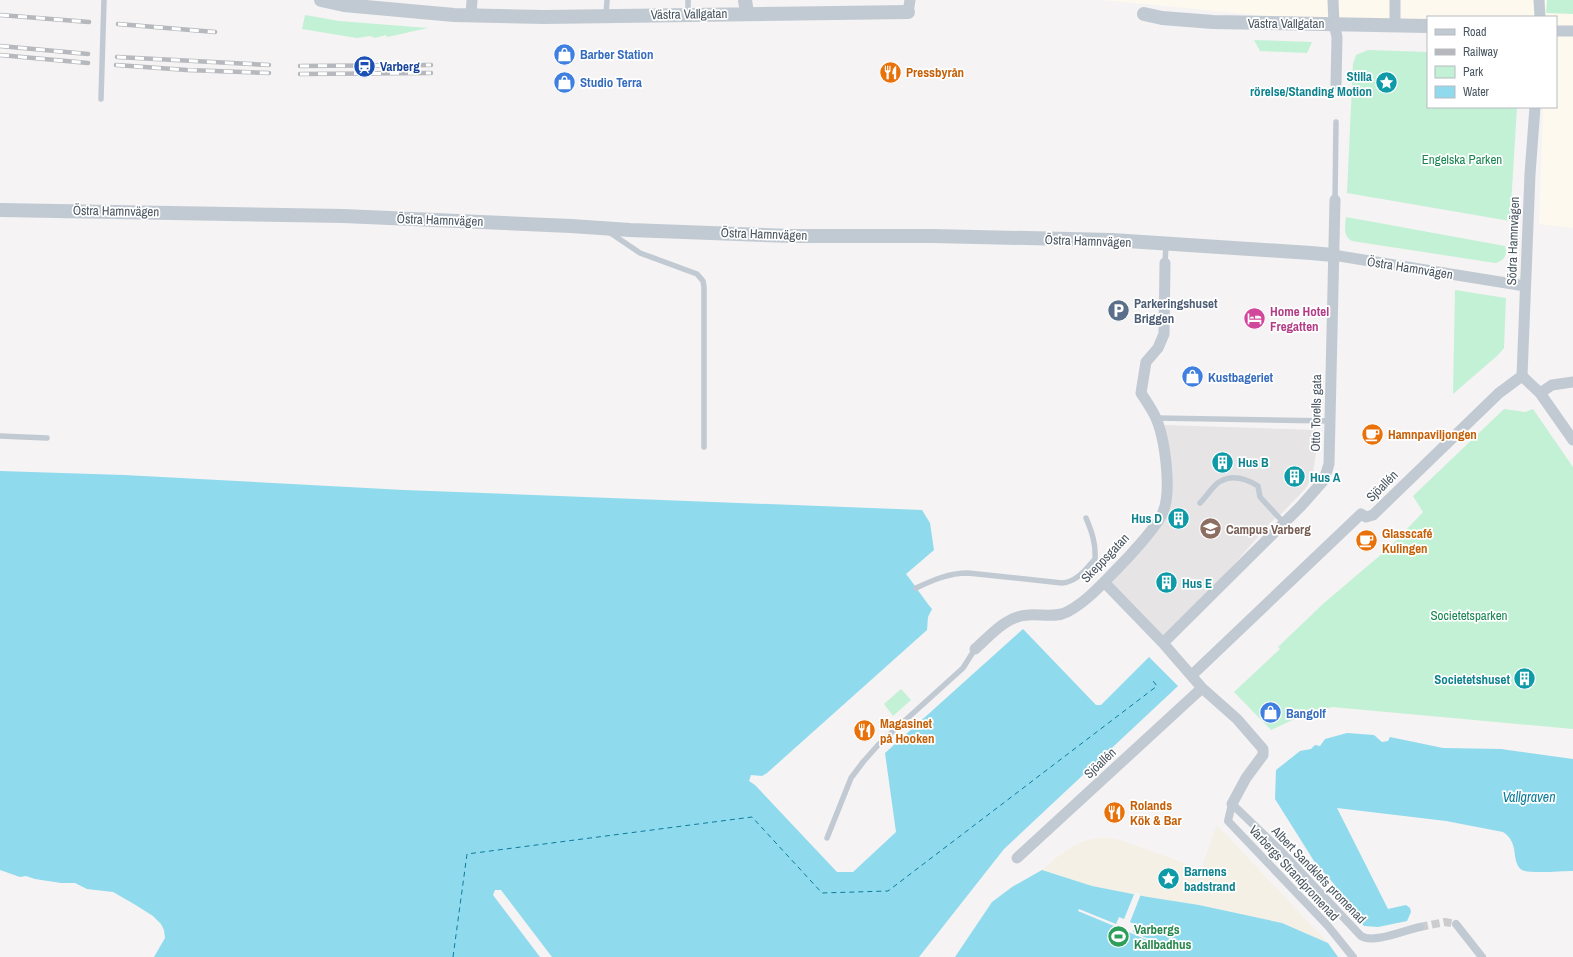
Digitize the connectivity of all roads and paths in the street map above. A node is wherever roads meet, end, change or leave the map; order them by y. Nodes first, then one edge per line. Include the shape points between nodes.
1 (104, 0) edge
2 (321, 0) edge
3 (472, 0) edge
4 (607, 0) edge
5 (688, 0) edge
6 (1333, 0) edge
7 (1395, 0) edge
8 (1539, 0) edge
9 (909, 6) edge
10 (746, 7) edge
11 (688, 14) junction
12 (1144, 14) dead end
13 (471, 15) junction
14 (606, 16) junction
15 (1540, 16) edge
16 (1334, 24) junction
17 (1395, 25) junction
18 (1427, 26) edge
19 (1557, 31) edge
20 (1573, 32) edge
21 (1336, 84) dead end
22 (101, 99) dead end
23 (1535, 108) edge
24 (1336, 122) dead end
25 (1335, 200) joint
26 (0, 210) edge
27 (603, 228) junction
28 (1166, 244) junction
29 (1333, 255) junction
30 (1165, 263) joint
31 (1525, 286) junction
32 (1522, 376) junction
33 (1573, 382) edge
34 (1540, 392) junction
35 (1156, 418) junction
36 (1330, 421) junction
37 (0, 436) edge
38 (47, 438) dead end
39 (1573, 440) edge
40 (704, 447) dead end
41 (1200, 503) dead end
42 (1086, 518) dead end
43 (1284, 524) junction
44 (1104, 582) junction
45 (916, 588) dead end
46 (1163, 643) junction
47 (976, 649) joint
48 (1192, 675) junction
49 (1202, 688) junction
50 (1232, 804) junction
51 (827, 838) dead end
52 (1018, 858) dead end
53 (1456, 924) dead end
54 (1420, 926) tunnel mouth
55 (1353, 957) edge
56 (1482, 957) edge

1 - 22 lane, bridge
2 - 13 street, Västra Vallgatan via 344,5
3 - 13 street
4 - 14 lane
5 - 11 lane
6 - 16 street
7 - 17 street
8 - 15 street
9 - 10 street, Västra Vallgatan
10 - 11 street, Västra Vallgatan
11 - 14 street, Västra Vallgatan
12 - 16 street, Västra Vallgatan via 1213,22
13 - 14 street, Västra Vallgatan
16 - 17 street, Västra Vallgatan
16 - 21 street via 1337,37
17 - 18 street, Västra Vallgatan
19 - 20 street
23 - 31 street, Södra Hamnvägen
24 - 25 lane, Otto Torells gata
25 - 29 street, Otto Torells gata
26 - 27 street, Östra Hamnvägen via 343,216
27 - 28 street, Östra Hamnvägen via 792,236 1112,240
27 - 40 lane via 640,253 697,274 703,281
28 - 29 street, Östra Hamnvägen
28 - 30 lane, Skeppsgatan
29 - 31 street, Östra Hamnvägen
29 - 36 street, Otto Torells gata
30 - 35 street, Skeppsgatan via 1164,334 1158,348 1146,362 1141,393
31 - 32 street, Södra Hamnvägen
32 - 34 street
32 - 48 street, Sjöallén via 1499,393 1373,515 1366,517 1361,514
33 - 34 street via 1552,385
34 - 39 street
35 - 36 lane
35 - 44 street, Skeppsgatan via 1165,447 1167,491 1163,512 1154,527
36 - 43 street, Otto Torells gata via 1329,464 1324,480
37 - 38 lane
41 - 43 lane via 1220,482 1236,478 1249,480 1258,486 1260,497
42 - 45 lane via 1096,547 1095,559 1077,578 1067,583 956,573
43 - 46 street, Otto Torells gata
44 - 46 street
44 - 47 street, Skeppsgatan via 1076,606 1061,614 1012,618
46 - 48 street
47 - 51 lane via 963,668 879,744 863,762 851,778
48 - 49 street
49 - 50 street via 1237,719 1263,749 1263,755 1246,778
49 - 52 street, Sjöallén
50 - 54 street, Albert Sandklefs promenad via 1365,939 1375,939
50 - 55 street, Varbergs Strandpromenad via 1228,821 1328,926
53 - 56 street

